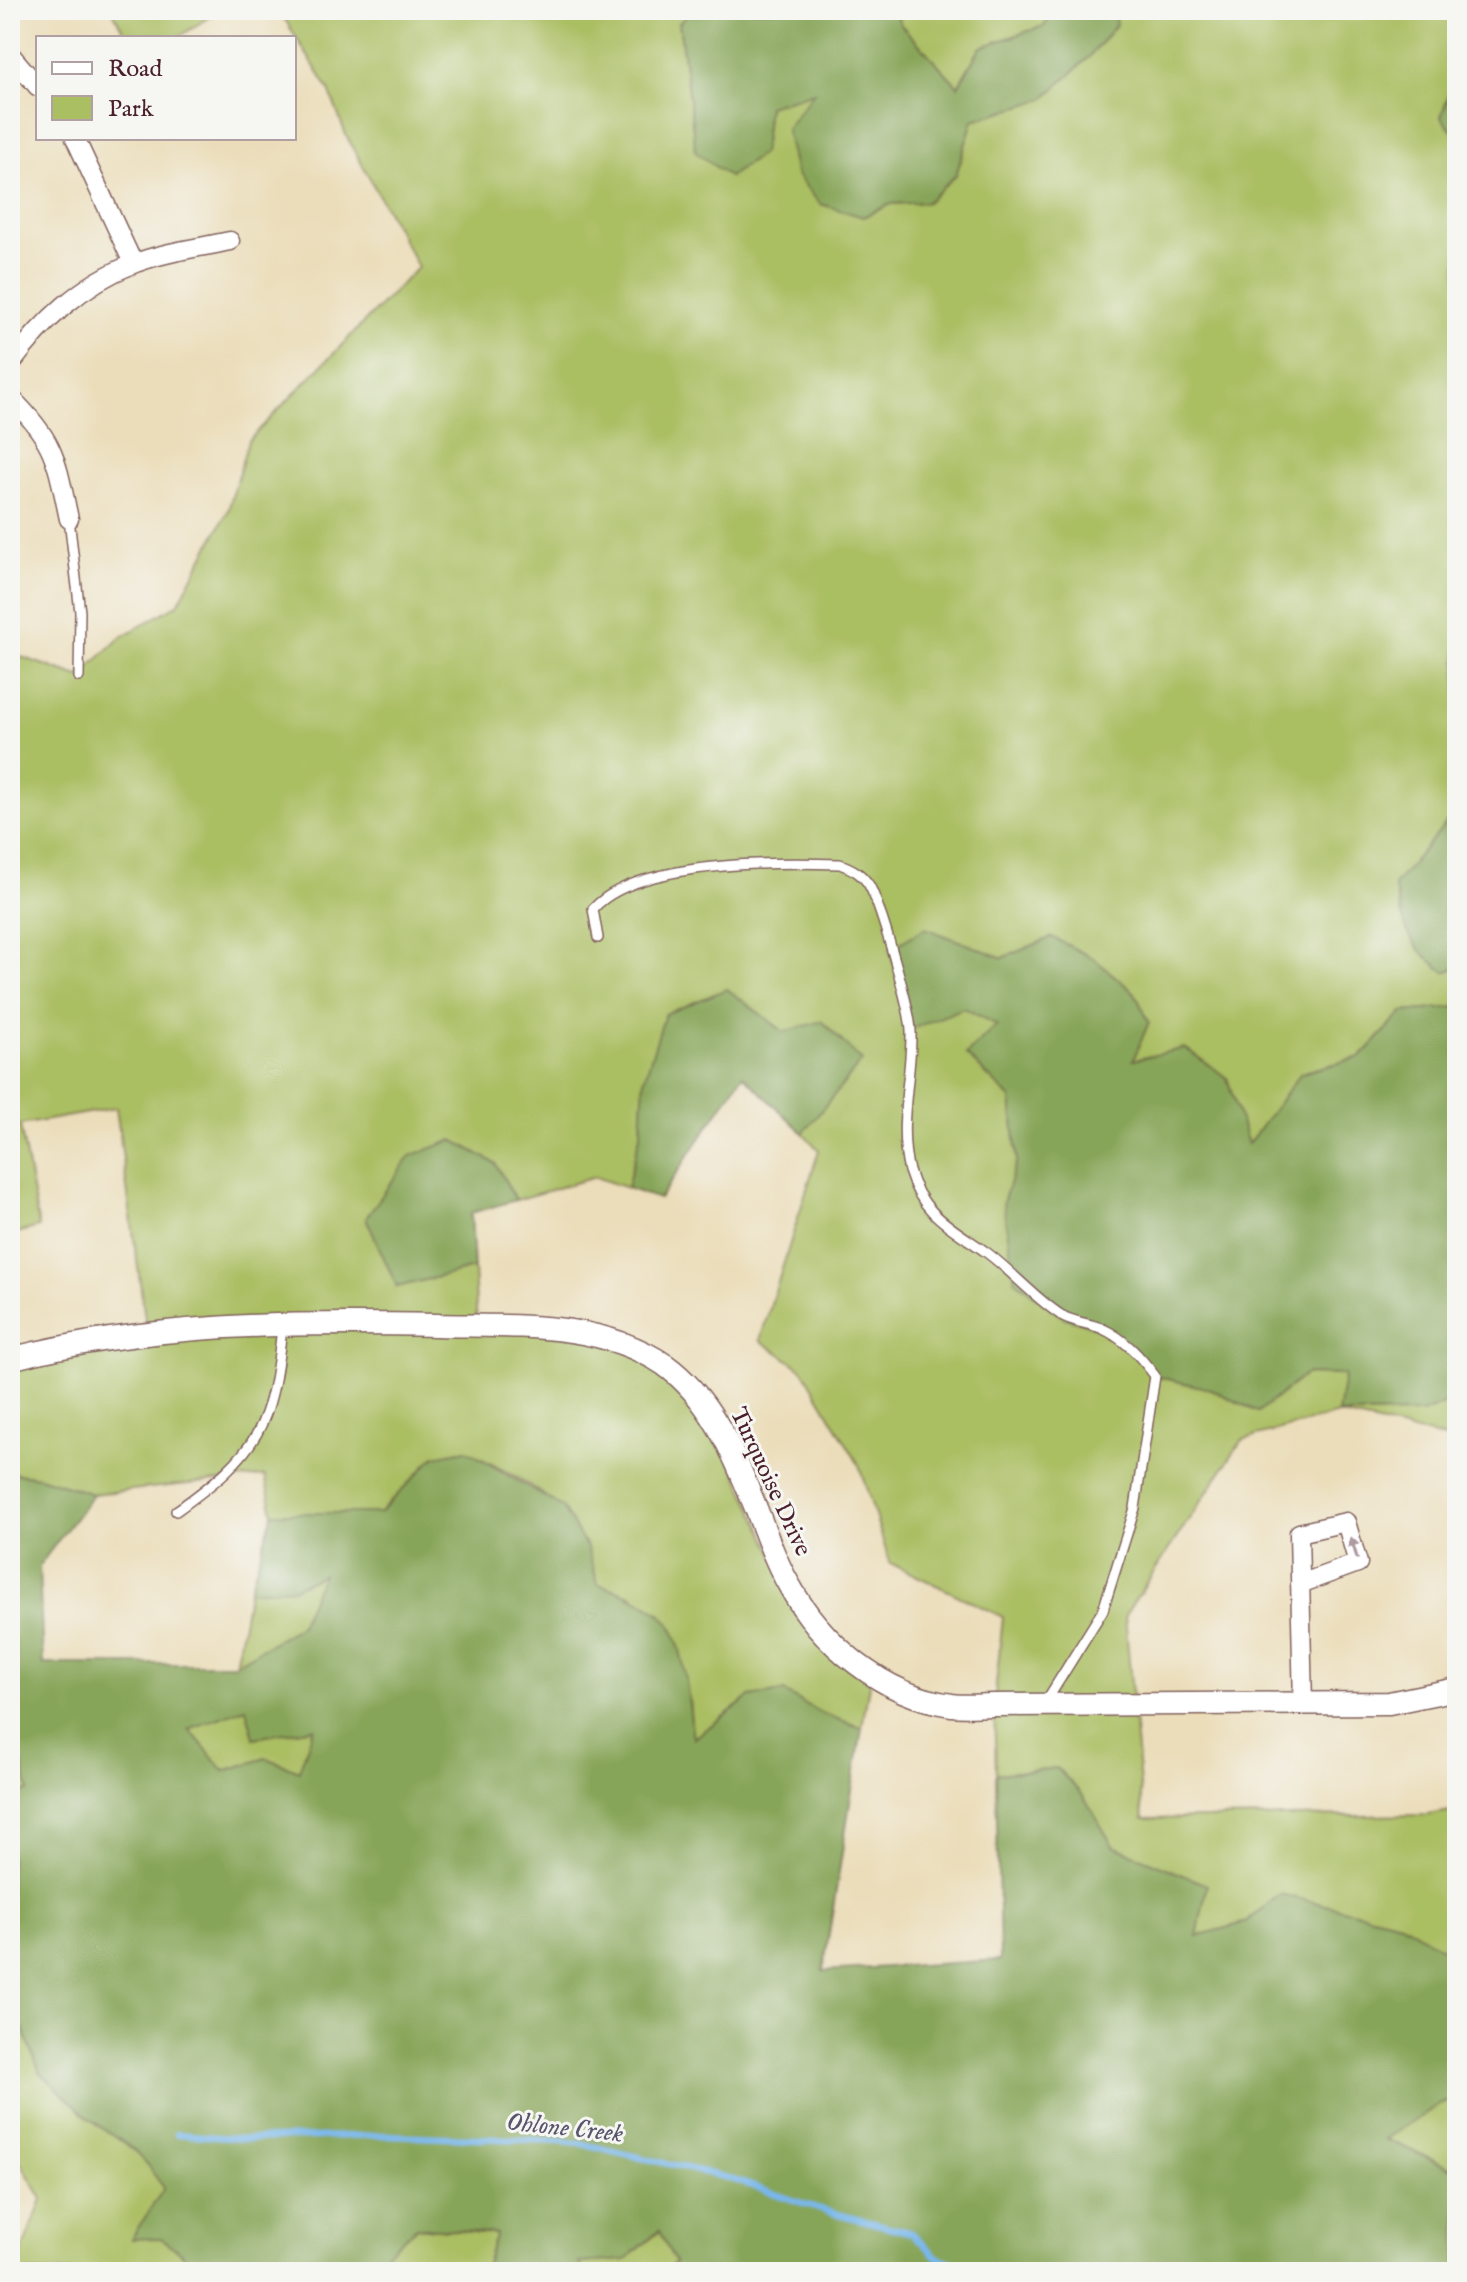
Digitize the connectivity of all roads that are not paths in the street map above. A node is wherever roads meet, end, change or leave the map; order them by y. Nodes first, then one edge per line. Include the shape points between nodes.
1 (10, 54) edge
2 (36, 85) edge
3 (76, 140) edge
4 (230, 241) dead end
5 (133, 263) junction
6 (10, 365) edge
7 (10, 397) edge
8 (69, 519) joint
9 (79, 677) dead end
10 (598, 938) dead end
11 (282, 1324) junction
12 (10, 1359) edge
13 (176, 1511) dead end
14 (1300, 1584) dead end
15 (1457, 1689) edge
16 (1043, 1705) junction
17 (1303, 1705) junction

1 - 2 street
3 - 5 street
4 - 5 street
5 - 6 street via 81,292 40,325
7 - 8 street via 53,448
8 - 9 lane via 80,612
10 - 16 lane via 593,909 606,894 691,869 802,863 840,864 858,872 870,887 911,1029 905,1117 909,1169 921,1199 951,1231 987,1253 1063,1317 1102,1329 1133,1349 1155,1376 1135,1508 1103,1610
11 - 12 street, Turquoise Drive via 147,1334
11 - 13 lane via 268,1416 251,1446
11 - 16 street, Turquoise Drive via 554,1328 612,1340 665,1365 705,1405 732,1450 787,1583 847,1657 895,1688 951,1705
14 - 17 street
15 - 17 street, Turquoise Drive via 1389,1703
16 - 17 street, Turquoise Drive

